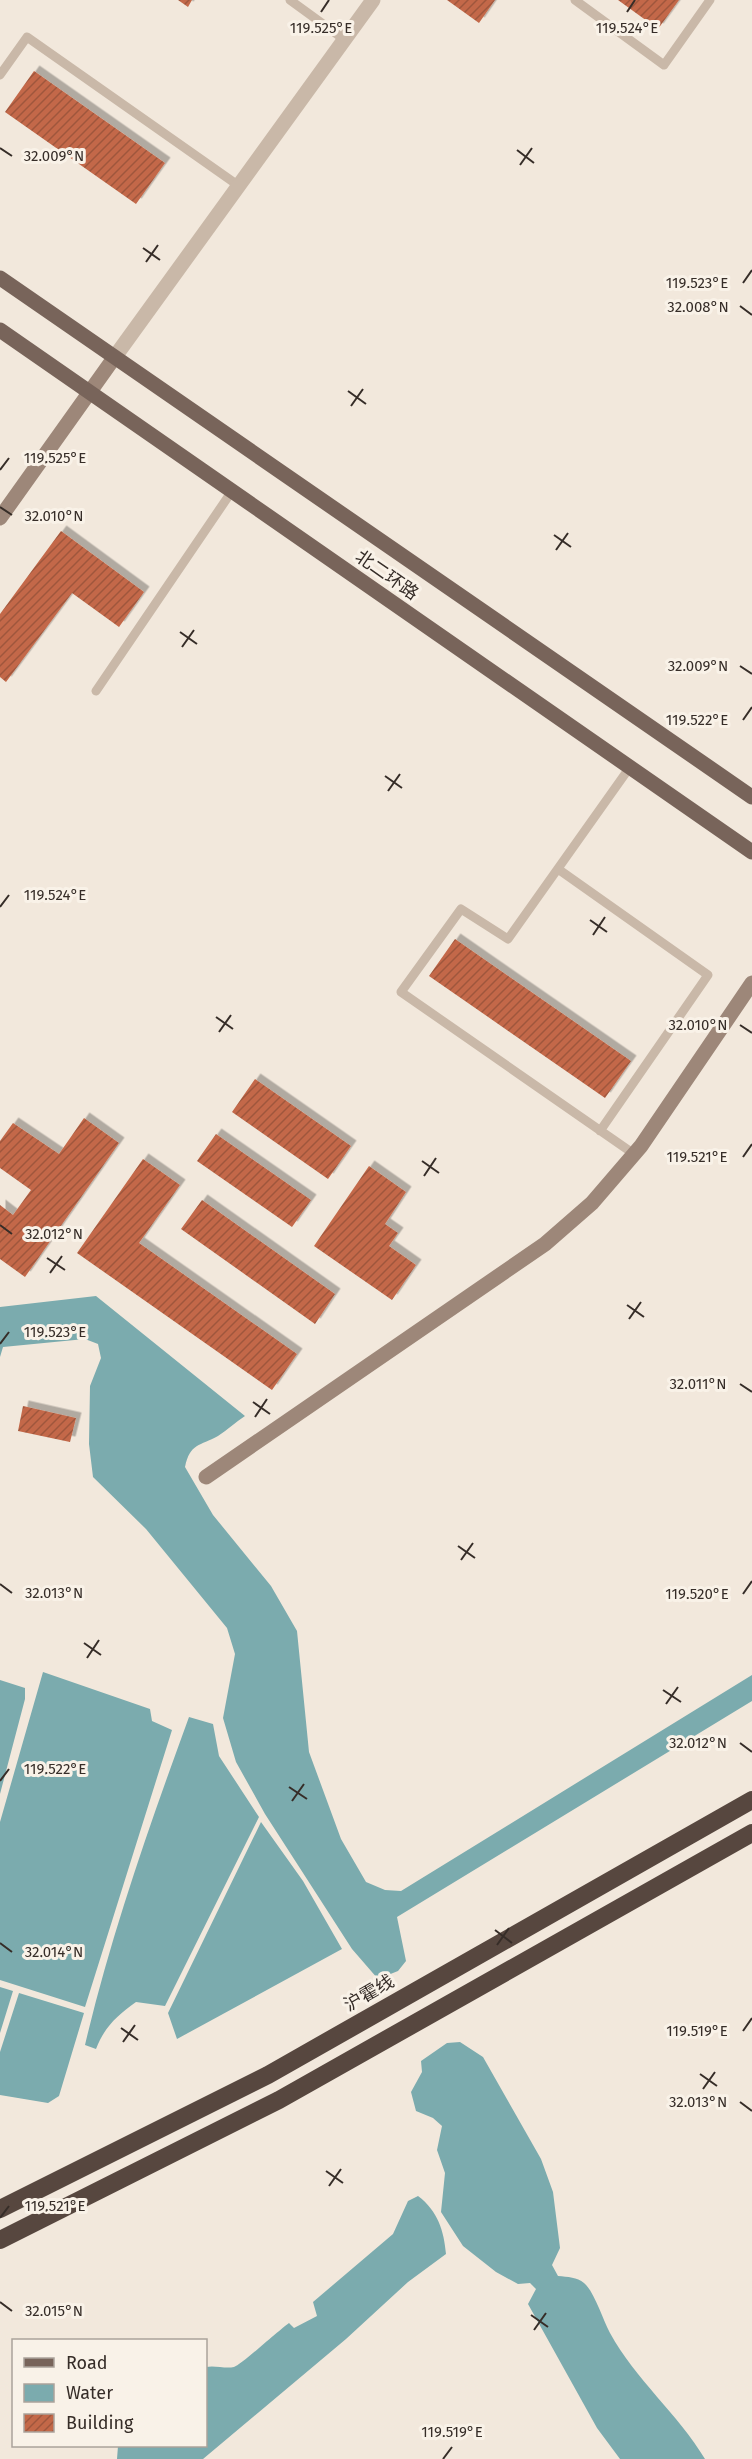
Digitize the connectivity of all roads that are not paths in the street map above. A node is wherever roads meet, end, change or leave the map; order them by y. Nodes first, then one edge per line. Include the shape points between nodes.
1 (290, 0) edge
2 (373, 0) edge
3 (575, 0) edge
4 (710, 0) edge
5 (345, 39) junction
6 (0, 75) edge
7 (239, 186) junction
8 (0, 278) edge
9 (0, 330) edge
10 (114, 358) junction
11 (90, 392) junction
12 (232, 491) junction
13 (0, 518) edge
14 (96, 691) dead end
15 (630, 767) junction
16 (752, 797) edge
17 (752, 852) edge
18 (558, 869) junction
19 (752, 983) edge
20 (600, 1131) junction
21 (634, 1154) junction
22 (206, 1477) dead end
23 (752, 1800) edge
24 (752, 1833) edge
25 (0, 2209) edge
26 (0, 2240) edge

1 - 5 lane
2 - 5 street
3 - 4 lane via 664,65
5 - 7 street
6 - 7 lane via 27,37
7 - 10 street
8 - 10 main road, 北二环路
9 - 11 main road, 北二环路
10 - 11 street
10 - 16 main road, 北二环路
11 - 12 main road, 北二环路
11 - 13 street
12 - 14 lane
12 - 15 main road, 北二环路
15 - 17 main road, 北二环路
15 - 18 lane
18 - 20 lane via 708,975
18 - 20 lane via 508,939 461,909 401,992
19 - 21 street
20 - 21 lane
21 - 22 street via 592,1203 545,1244
23 - 25 highway, 沪霍线 via 268,2075
24 - 26 highway via 279,2100

